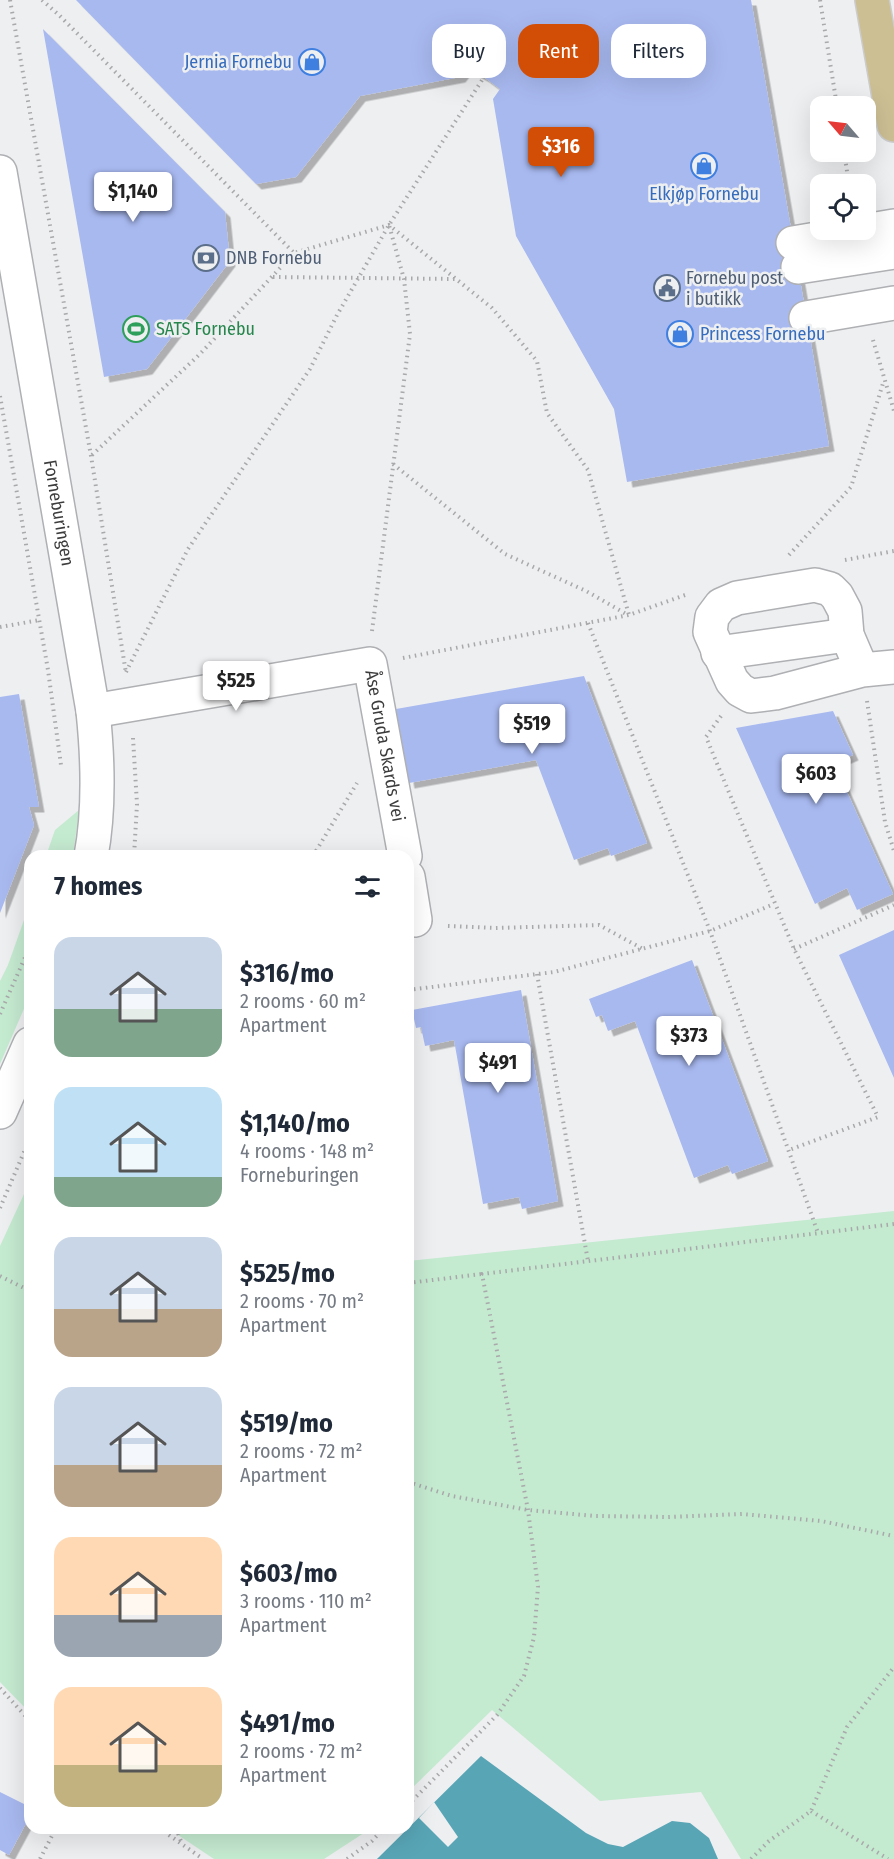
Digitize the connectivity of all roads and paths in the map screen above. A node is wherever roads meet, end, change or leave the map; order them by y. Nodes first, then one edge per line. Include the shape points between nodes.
1 (10, 0) edge
2 (42, 0) edge
3 (820, 0) edge
4 (872, 0) edge
5 (483, 78) edge
6 (835, 96) edge
7 (894, 125) edge
8 (0, 172) edge
9 (389, 225) junction
10 (894, 226) edge
11 (894, 252) edge
12 (294, 253) junction
13 (272, 277) junction
14 (358, 278) junction
15 (404, 279) junction
16 (455, 279) junction
17 (894, 303) edge
18 (806, 318) dead end
19 (884, 380) dead end
20 (0, 396) edge
21 (91, 456) junction
22 (393, 464) junction
23 (894, 550) edge
24 (840, 560) dead end
25 (782, 563) dead end
26 (690, 593) dead end
27 (75, 610) junction
28 (629, 615) junction
29 (39, 620) junction
30 (588, 623) junction
31 (0, 627) edge
32 (847, 635) junction
33 (718, 653) junction
34 (370, 664) junction
35 (878, 669) edge
36 (128, 688) junction
37 (740, 690) junction
38 (93, 711) junction
39 (384, 739) junction
40 (63, 775) dead end
41 (92, 850) edge
42 (134, 850) edge
43 (317, 850) edge
44 (404, 850) edge
45 (894, 851) edge
46 (774, 904) junction
47 (894, 905) edge
48 (414, 914) edge
49 (415, 920) joint
50 (710, 931) junction
51 (643, 949) junction
52 (794, 949) junction
53 (24, 960) edge
54 (537, 974) junction
55 (414, 989) edge
56 (0, 1014) edge
57 (18, 1048) edge
58 (0, 1112) edge
59 (789, 1150) junction
60 (24, 1152) edge
61 (0, 1208) edge
62 (894, 1224) edge
63 (818, 1233) junction
64 (588, 1261) junction
65 (482, 1274) junction
66 (0, 1276) edge
67 (414, 1282) edge
68 (24, 1288) edge
69 (414, 1484) edge
70 (528, 1510) junction
71 (894, 1536) edge
72 (894, 1667) edge
73 (0, 1688) edge
74 (24, 1714) edge
75 (414, 1799) edge
76 (811, 1811) junction
77 (53, 1834) edge
78 (167, 1834) edge
79 (178, 1834) edge
80 (378, 1834) edge
81 (182, 1845) junction
82 (39, 1859) edge
83 (203, 1859) edge
84 (346, 1859) edge
85 (751, 1859) edge
86 (888, 1859) edge

1 - 21 path
2 - 12 path
3 - 6 path
4 - 7 main road
5 - 9 path
8 - 27 street, Forneburingen
9 - 12 path
9 - 14 path
9 - 15 path
9 - 16 path
10 - 11 street via 795,255
12 - 13 path
13 - 14 path
13 - 21 path via 200,354
14 - 15 path
14 - 36 path via 310,369 188,549
15 - 16 path
15 - 22 path via 410,334
16 - 28 path via 492,308 537,362 547,413 588,470
17 - 18 street
19 - 25 path via 851,487
20 - 29 path
21 - 36 path
22 - 28 path via 505,554
22 - 34 path
23 - 24 path
26 - 28 path
27 - 29 path
27 - 38 street, Forneburingen
28 - 30 path
29 - 31 path
29 - 40 path
30 - 34 path
30 - 50 path
32 - 33 street
32 - 33 street via 845,611 837,596 830,589 815,585 737,598 720,605 712,617 710,632
32 - 35 street
33 - 37 street
34 - 36 street, Åse Gruda Skards vei
34 - 39 street, Åse Gruda Skards vei
35 - 37 street via 775,693 751,696
35 - 45 path via 885,822
36 - 38 street, Åse Gruda Skards vei
36 - 42 path via 137,804
37 - 46 path via 706,737
38 - 41 street, Forneburingen via 98,792
39 - 43 path
39 - 44 street, Åse Gruda Skards vei
46 - 50 path
46 - 52 path
47 - 52 path
48 - 49 street
49 - 51 path via 456,927 599,925
50 - 51 path
50 - 59 path
51 - 54 path
52 - 59 path via 878,1117
53 - 56 path
54 - 55 path
54 - 64 path
57 - 58 street
59 - 63 path
60 - 61 path
62 - 63 path
63 - 64 path
64 - 65 path
65 - 67 path
65 - 70 path
66 - 68 path
69 - 70 path via 452,1496
70 - 71 path via 595,1516 742,1514 821,1521
70 - 75 path via 538,1587 534,1637 524,1676 497,1715
72 - 76 path via 847,1727
73 - 74 path
76 - 85 path
76 - 86 path
77 - 82 path
78 - 81 path
79 - 81 path
80 - 84 path
81 - 83 path

